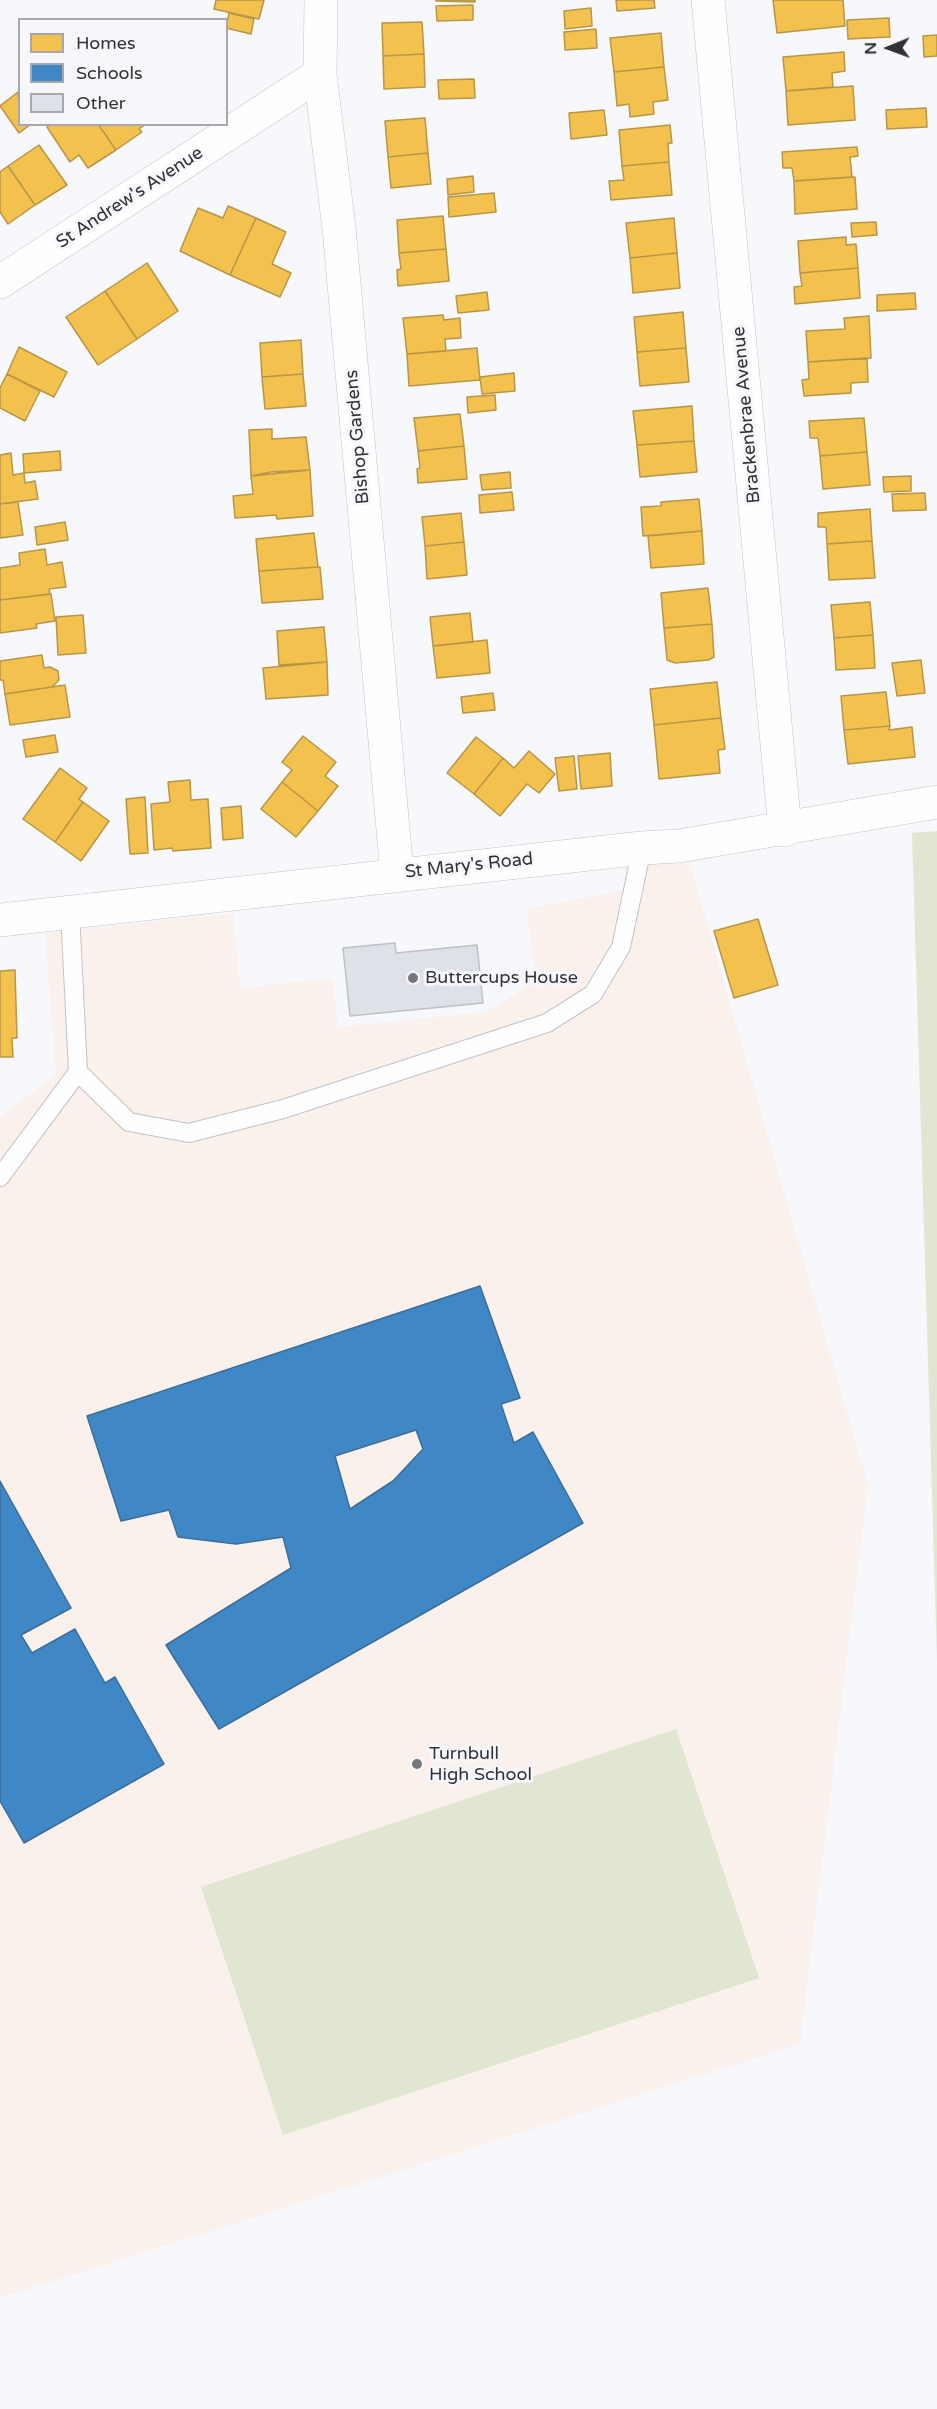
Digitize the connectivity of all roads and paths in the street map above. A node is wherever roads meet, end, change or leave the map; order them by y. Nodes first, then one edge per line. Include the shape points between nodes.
1 (321, 0) edge
2 (708, 0) edge
3 (320, 74) junction
4 (0, 282) edge
5 (937, 802) edge
6 (785, 830) junction
7 (642, 848) junction
8 (397, 874) junction
9 (70, 911) junction
10 (0, 920) edge
11 (78, 1072) junction
12 (0, 1177) edge

1 - 3 street, Bishop Gardens
2 - 6 street, Brackenbrae Avenue
3 - 4 street, St Andrew's Avenue
3 - 8 street, Bishop Gardens via 339,228
5 - 6 street, St Mary's Road
6 - 7 street, St Mary's Road
7 - 8 street, St Mary's Road
7 - 11 lane via 621,947 593,994 548,1023 283,1109 189,1133 129,1122
8 - 9 street, St Mary's Road
9 - 10 street, St Mary's Road
9 - 11 lane
11 - 12 lane

